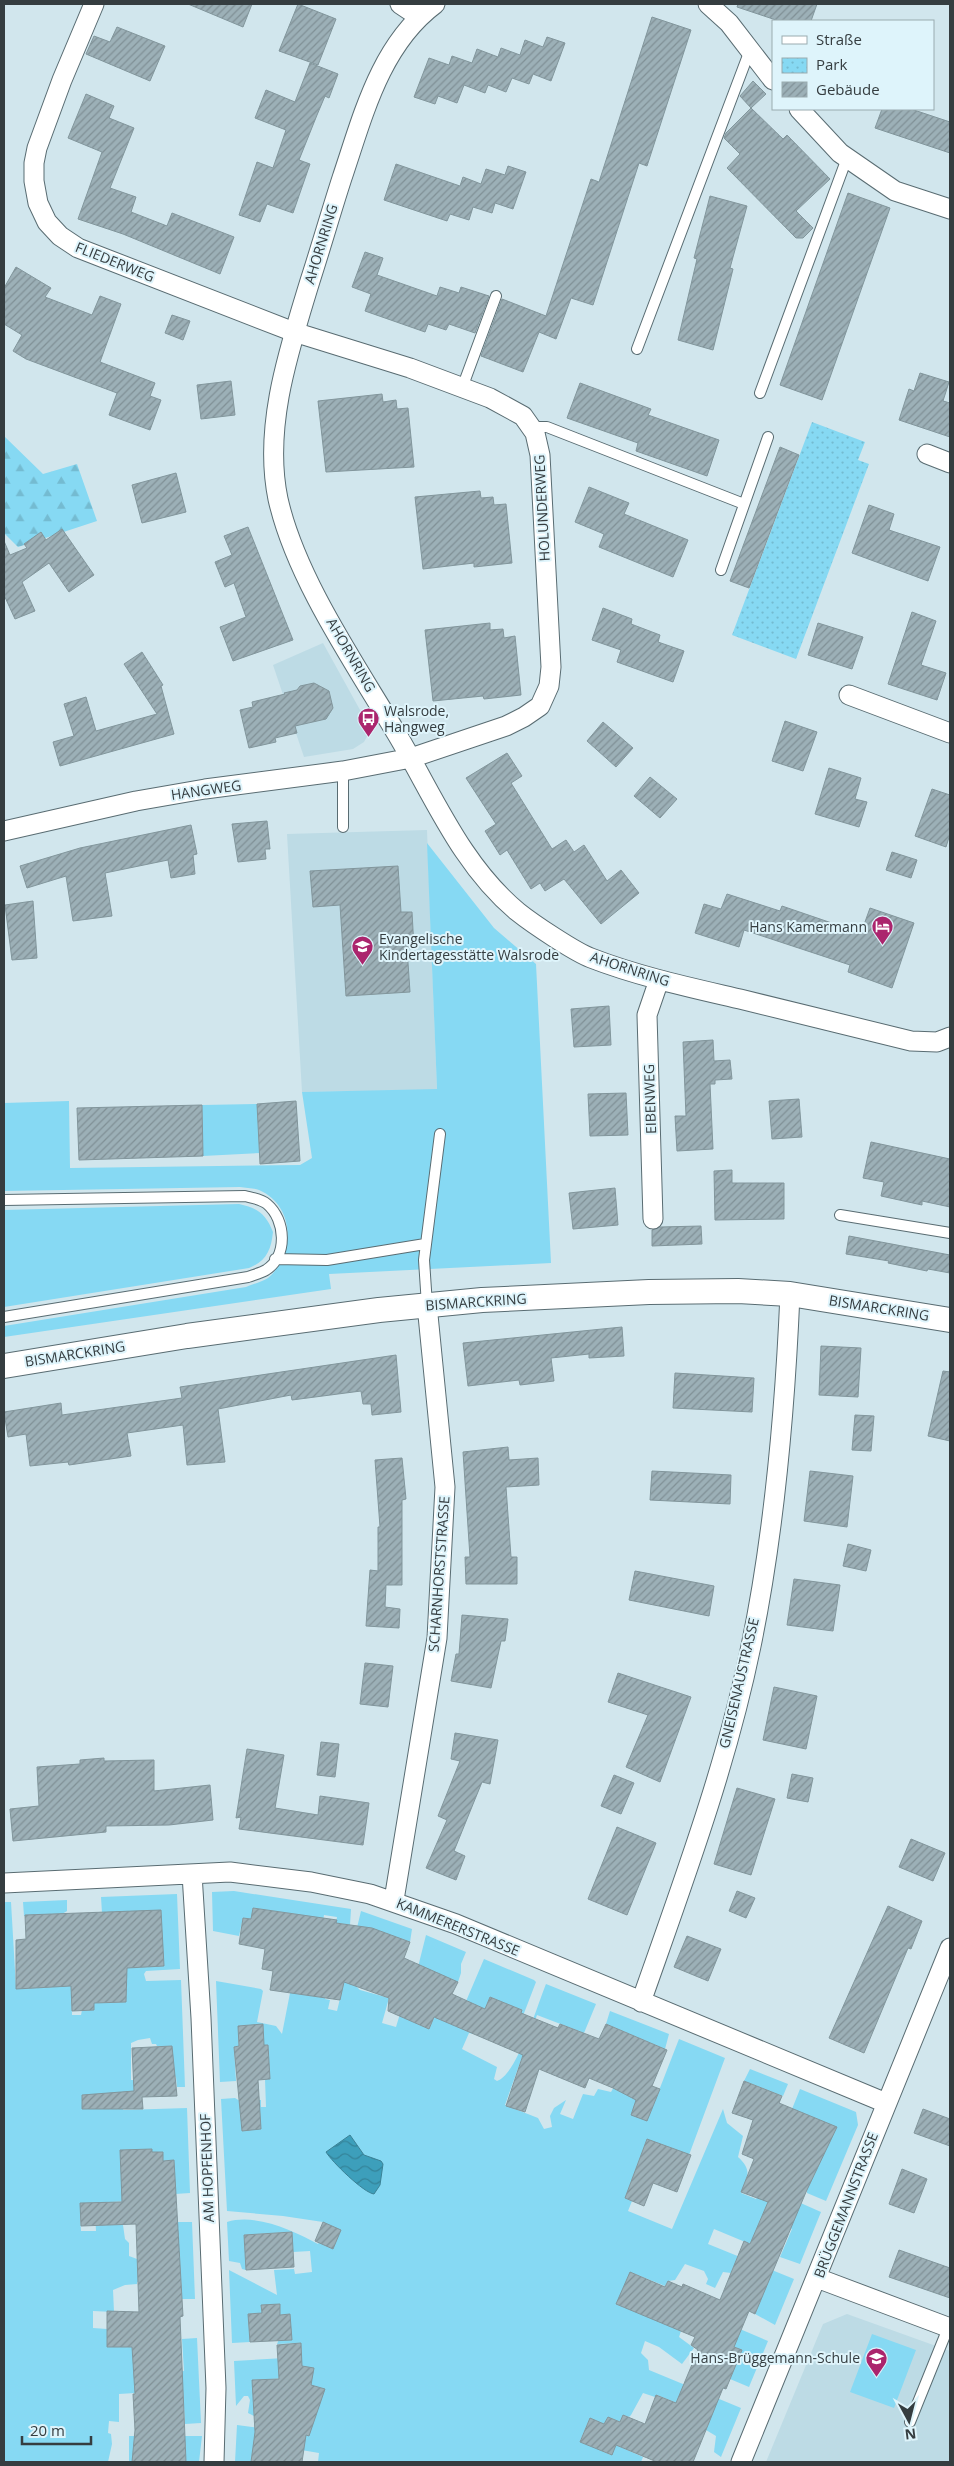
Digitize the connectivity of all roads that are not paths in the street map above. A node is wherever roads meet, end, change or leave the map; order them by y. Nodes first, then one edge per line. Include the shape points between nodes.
1 (94, 4) edge
2 (400, 4) edge
3 (435, 4) edge
4 (708, 4) edge
5 (418, 16) junction
6 (750, 50) junction
7 (772, 79) edge
8 (800, 110) edge
9 (847, 158) junction
10 (950, 209) edge
11 (496, 296) dead end
12 (294, 332) junction
13 (637, 349) dead end
14 (462, 388) junction
15 (760, 393) dead end
16 (531, 427) junction
17 (768, 437) dead end
18 (928, 454) dead end
19 (950, 463) edge
20 (744, 504) junction
21 (721, 570) dead end
22 (849, 695) dead end
23 (950, 733) edge
24 (411, 758) junction
25 (343, 771) junction
26 (343, 827) dead end
27 (4, 832) edge
28 (659, 980) junction
29 (950, 1038) edge
30 (440, 1134) dead end
31 (4, 1200) edge
32 (840, 1215) dead end
33 (653, 1219) dead end
34 (950, 1234) edge
35 (425, 1244) junction
36 (276, 1259) junction
37 (790, 1294) junction
38 (427, 1305) junction
39 (4, 1317) edge
40 (950, 1320) edge
41 (4, 1366) edge
42 (192, 1874) junction
43 (4, 1883) edge
44 (394, 1900) junction
45 (950, 1948) edge
46 (641, 2002) junction
47 (886, 2103) junction
48 (817, 2278) junction
49 (949, 2328) edge
50 (910, 2422) dead end
51 (214, 2462) edge
52 (741, 2462) edge

1 - 12 street, FLIEDERWEG via 36,148 34,181 38,203 47,222 78,248
2 - 5 street
3 - 5 street, AHORNRING
4 - 6 street
5 - 12 street, AHORNRING via 388,55 369,100
6 - 7 street
6 - 13 lane
8 - 9 street
9 - 10 street via 895,191
9 - 15 lane
11 - 14 lane
12 - 14 street, HOLUNDERWEG via 410,368
12 - 24 street, AHORNRING via 279,398 273,446 278,498 295,553 318,598
14 - 16 street, HOLUNDERWEG via 490,398 523,416
16 - 20 lane via 548,427
16 - 24 street, HOLUNDERWEG via 540,455 551,667 549,686 540,706 524,717
17 - 20 lane
18 - 19 street
20 - 21 lane
22 - 23 street
24 - 25 street, HANGWEG
24 - 28 street, AHORNRING via 452,835 480,875 519,913 588,957
25 - 26 lane
25 - 27 street, HANGWEG via 136,801
28 - 29 street, AHORNRING via 911,1041 937,1042
28 - 33 street, EIBENWEG via 647,1015
30 - 35 lane
31 - 36 lane via 245,1196 269,1206 278,1220 282,1234
32 - 34 lane
35 - 36 lane via 327,1260
35 - 38 lane
36 - 39 lane via 267,1269 248,1277
37 - 38 street, BISMARCKRING via 650,1292
37 - 40 street, BISMARCKRING
37 - 46 street, GNEISENAUSTRASSE via 786,1390 772,1512 751,1646 698,1841
38 - 41 street, BISMARCKRING via 187,1336
38 - 44 street, SCHARNHORSTSTRASSE via 445,1486 437,1638
42 - 43 street, KAMMERERSTRASSE
42 - 44 street, KAMMERERSTRASSE via 230,1872 267,1876
42 - 51 street, AM HOPFENHOF via 217,2423
44 - 46 street, KAMMERERSTRASSE
45 - 47 street, BRÜGGEMANNSTRASSE
46 - 47 street, KAMMERERSTRASSE
47 - 48 street, BRÜGGEMANNSTRASSE
48 - 49 street
48 - 52 street, BRÜGGEMANNSTRASSE
49 - 50 lane

